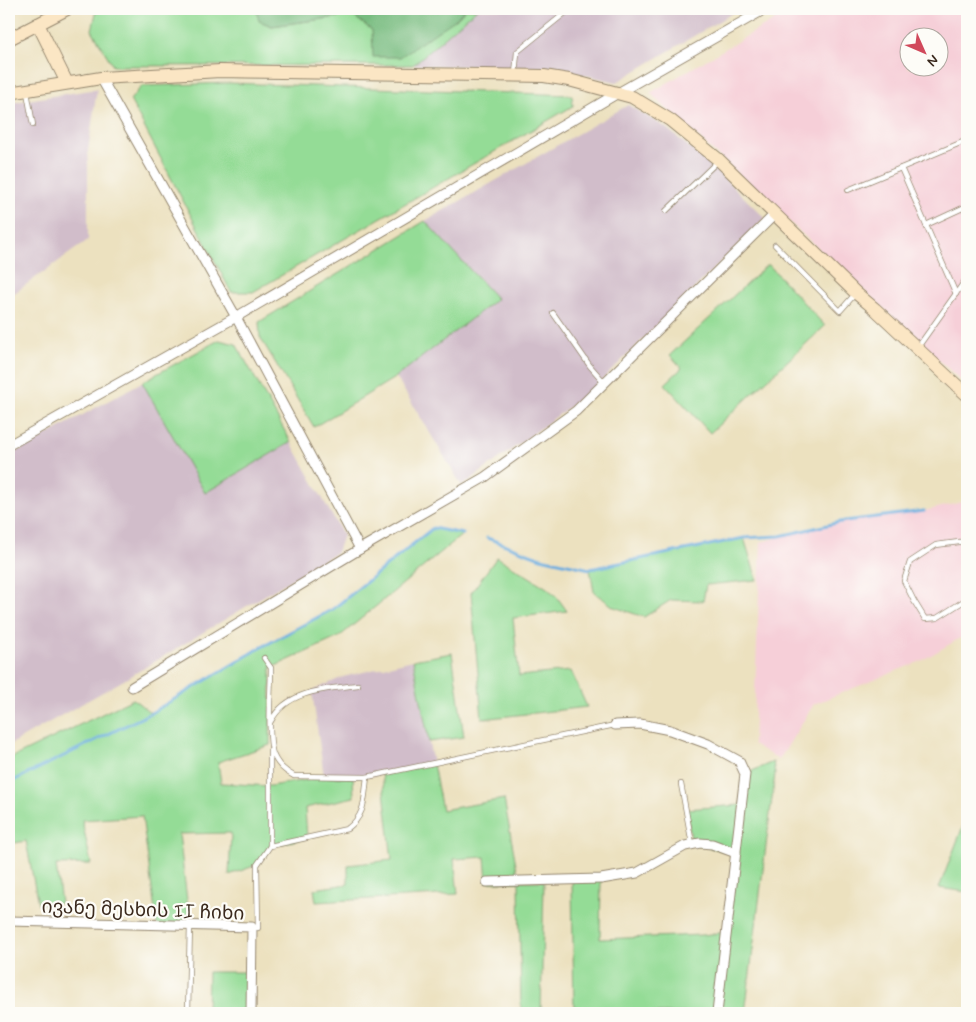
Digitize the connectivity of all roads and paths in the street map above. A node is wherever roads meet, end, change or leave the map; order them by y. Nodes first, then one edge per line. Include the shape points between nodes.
1 (67, 9) edge
2 (570, 9) edge
3 (765, 9) edge
4 (38, 24) junction
5 (9, 39) edge
6 (515, 75) junction
7 (101, 78) junction
8 (67, 83) junction
9 (27, 90) junction
10 (9, 93) edge
11 (618, 93) junction
12 (33, 125) dead end
13 (967, 147) edge
14 (719, 160) junction
15 (900, 168) junction
16 (848, 190) dead end
17 (967, 206) edge
18 (666, 211) dead end
19 (774, 215) junction
20 (926, 225) junction
21 (775, 245) dead end
22 (967, 278) edge
23 (856, 294) junction
24 (956, 294) junction
25 (553, 314) dead end
26 (236, 317) junction
27 (917, 348) junction
28 (606, 383) junction
29 (967, 395) edge
30 (9, 445) edge
31 (967, 541) edge
32 (360, 549) junction
33 (967, 599) edge
34 (264, 658) dead end
35 (358, 685) dead end
36 (132, 687) dead end
37 (270, 723) junction
38 (615, 725) joint
39 (270, 745) junction
40 (367, 777) junction
41 (681, 784) dead end
42 (692, 844) junction
43 (270, 846) junction
44 (736, 853) junction
45 (487, 882) dead end
46 (9, 921) edge
47 (190, 925) junction
48 (252, 927) junction
49 (188, 1013) edge
50 (251, 1013) edge
51 (717, 1013) edge

1 - 4 street
2 - 6 lane via 518,52
3 - 11 street
4 - 5 street
4 - 8 street
6 - 7 street via 220,71
6 - 11 street via 569,80
7 - 8 street
7 - 26 street
8 - 9 street
9 - 10 street
9 - 12 lane
11 - 14 street via 632,97 670,120
11 - 26 street
13 - 15 lane via 965,141
14 - 18 lane
14 - 19 street
15 - 16 lane
15 - 20 lane
17 - 20 lane
19 - 23 street
19 - 28 street
20 - 24 lane
21 - 23 lane via 840,311
22 - 24 lane
23 - 27 street
24 - 27 lane
25 - 28 lane
26 - 30 street
26 - 32 street
27 - 29 street
28 - 32 street via 576,412 485,477
31 - 33 lane via 936,546 910,562 904,581 925,619 937,618
32 - 36 street
34 - 37 lane via 271,668
35 - 37 lane via 312,691 284,705
37 - 39 lane
38 - 40 lane
38 - 44 street via 640,724 670,730 708,744 739,761 745,774
39 - 40 lane via 278,764 294,776
39 - 43 lane
40 - 43 lane via 363,811 348,829
41 - 42 lane
42 - 44 street via 712,844
42 - 45 street via 637,873 601,879
43 - 48 lane via 257,865 258,928
44 - 51 street
46 - 47 street, ივანე მესხის II ჩიხი
47 - 48 street, ივანე მესხის II ჩიხი
47 - 49 lane
48 - 50 street, ივანე მესხის II ჩიხი

